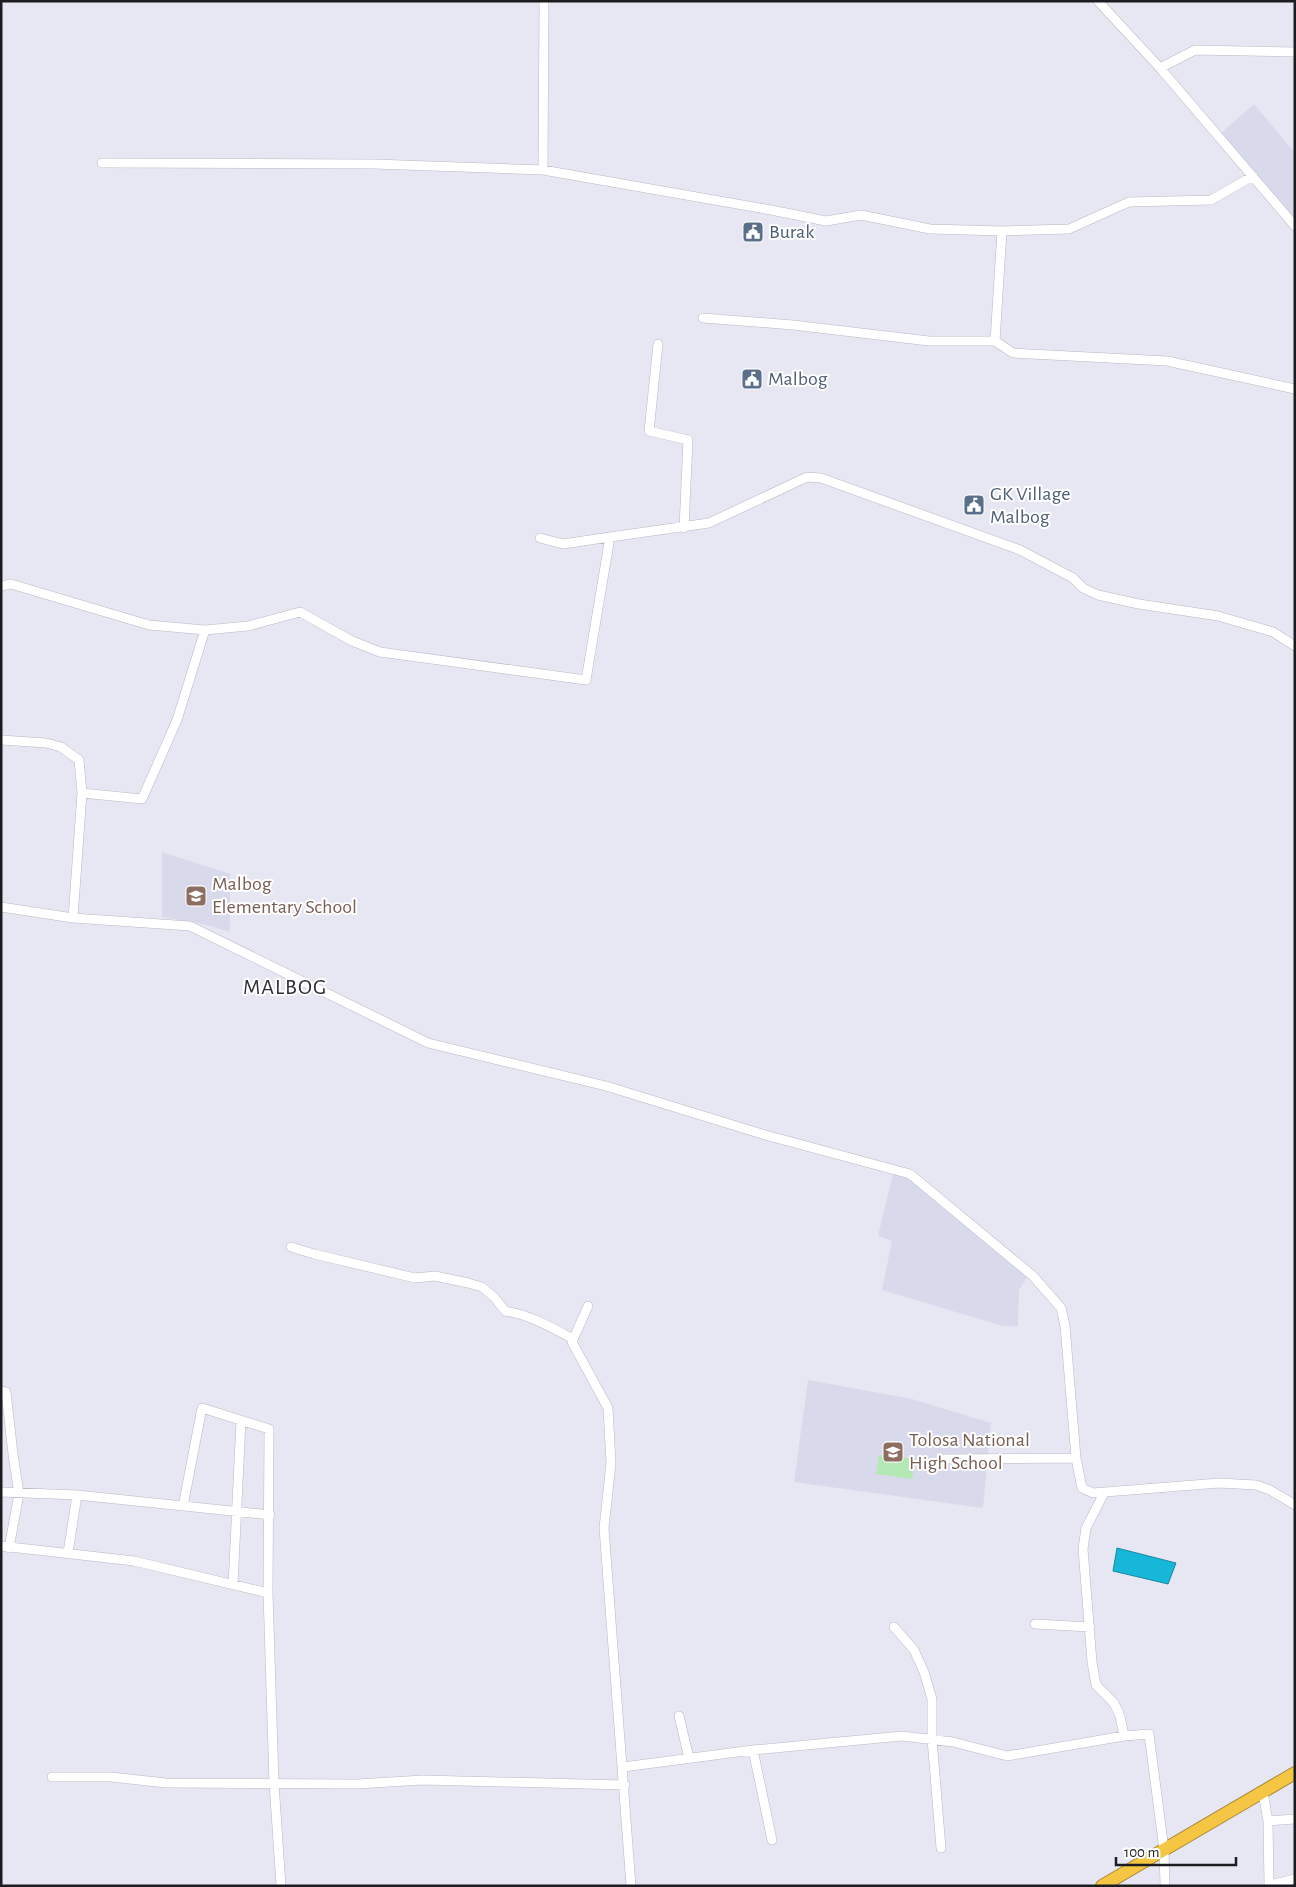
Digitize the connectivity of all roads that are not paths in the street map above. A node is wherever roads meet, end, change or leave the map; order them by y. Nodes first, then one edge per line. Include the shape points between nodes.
1 (544, 1) edge
2 (1098, 1) edge
3 (1295, 52) edge
4 (1160, 68) junction
5 (102, 163) dead end
6 (543, 170) junction
7 (1253, 176) junction
8 (1295, 226) edge
9 (1002, 231) junction
10 (703, 318) dead end
11 (995, 341) junction
12 (658, 344) dead end
13 (1295, 389) edge
14 (684, 528) junction
15 (610, 537) junction
16 (540, 538) dead end
17 (1, 586) edge
18 (205, 630) junction
19 (1295, 646) edge
20 (1, 740) edge
21 (82, 793) junction
22 (1, 907) edge
23 (73, 918) junction
24 (291, 1247) dead end
25 (588, 1306) dead end
26 (573, 1339) junction
27 (1, 1390) edge
28 (241, 1421) junction
29 (1076, 1458) junction
30 (945, 1459) dead end
31 (1, 1492) edge
32 (1104, 1493) junction
33 (20, 1494) junction
34 (77, 1495) junction
35 (1295, 1505) edge
36 (183, 1506) junction
37 (237, 1512) junction
38 (270, 1515) junction
39 (5, 1547) edge
40 (68, 1552) junction
41 (233, 1585) junction
42 (268, 1594) junction
43 (1035, 1624) dead end
44 (894, 1627) dead end
45 (1090, 1627) junction
46 (679, 1716) dead end
47 (1124, 1736) junction
48 (932, 1739) junction
49 (753, 1750) junction
50 (689, 1758) junction
51 (623, 1767) junction
52 (1295, 1773) edge
53 (52, 1777) dead end
54 (274, 1783) junction
55 (625, 1785) junction
56 (1263, 1792) junction
57 (1295, 1819) edge
58 (1268, 1821) junction
59 (772, 1840) dead end
60 (941, 1848) dead end
61 (1164, 1850) junction
62 (1295, 1879) edge
63 (1269, 1885) edge
64 (281, 1886) edge
65 (631, 1886) edge
66 (1102, 1886) edge
67 (1165, 1886) edge

1 - 6 street
2 - 4 street
3 - 4 street via 1195,50
4 - 7 street
5 - 6 street via 374,164
6 - 9 street via 826,221 861,215 930,229
7 - 8 street
7 - 9 street via 1211,200 1129,202 1069,229
9 - 11 street
10 - 11 street via 929,341
11 - 13 street via 1013,352 1167,361
12 - 14 street via 649,431 688,440
14 - 15 street
14 - 19 street via 709,523 807,477 821,478 1020,550 1098,595 1218,616 1273,632
15 - 16 street via 563,544
15 - 18 street via 586,680 380,652 352,641 300,612 248,626
17 - 18 street via 11,584 149,625
18 - 21 street via 177,720 142,799
20 - 21 street via 61,747 80,760
21 - 23 street
22 - 23 street
23 - 29 street via 190,926 428,1043 606,1086 762,1134 910,1174 1033,1276 1061,1308
24 - 26 street via 415,1278 434,1276 482,1287 505,1311 520,1314
25 - 26 street
26 - 51 street via 608,1408 610,1463 604,1528
27 - 33 street via 6,1392
28 - 36 street via 202,1408
28 - 37 street
28 - 38 street via 269,1429
29 - 30 street
29 - 32 street via 1082,1488
31 - 33 street
32 - 35 street via 1219,1483 1256,1485
32 - 45 street via 1086,1528 1083,1549
33 - 34 street
33 - 39 street
34 - 36 street
34 - 40 street
36 - 37 street
37 - 38 street
37 - 41 street
38 - 42 street
39 - 40 street
40 - 41 street via 134,1561
41 - 42 street
42 - 54 street
43 - 45 street
44 - 48 street via 914,1650 924,1672 932,1699
45 - 47 street via 1096,1685 1114,1703
46 - 50 street
47 - 48 street via 1007,1756
47 - 61 street via 1149,1734
48 - 49 street via 902,1736
48 - 60 street
49 - 50 street
49 - 59 street
50 - 51 street
51 - 55 street
52 - 56 highway
53 - 54 street via 111,1776 166,1783
54 - 55 street via 357,1784 423,1780
54 - 64 street
55 - 65 street
56 - 58 street
56 - 61 highway
57 - 58 street
58 - 63 street
61 - 66 highway
61 - 67 street
62 - 63 street

